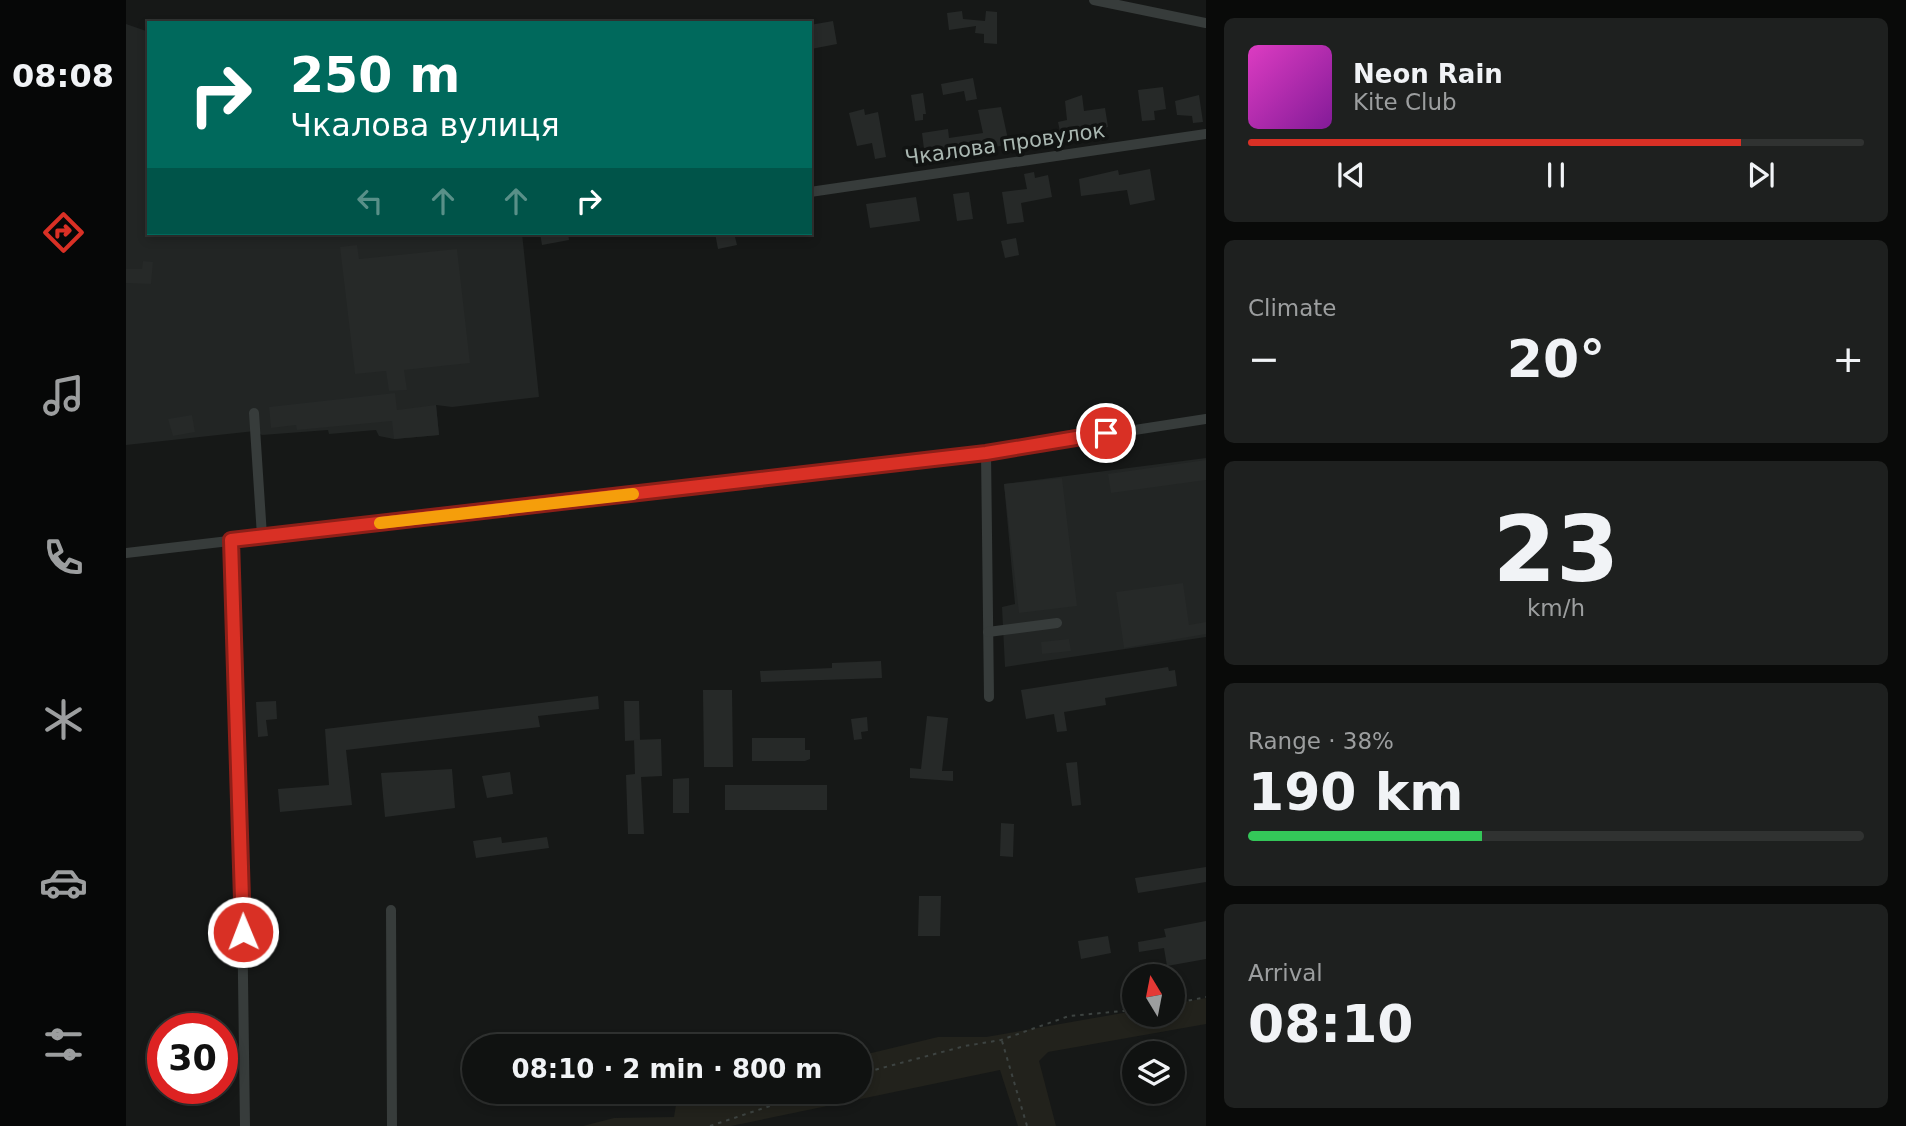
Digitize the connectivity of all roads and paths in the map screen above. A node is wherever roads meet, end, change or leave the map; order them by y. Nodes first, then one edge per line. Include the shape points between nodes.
1 (1094, 0) edge
2 (1206, 23) edge
3 (1206, 134) edge
4 (812, 192) edge
5 (254, 413) dead end
6 (1206, 419) edge
7 (986, 453) junction
8 (262, 536) junction
9 (231, 540) junction
10 (126, 553) edge
11 (1058, 623) dead end
12 (988, 632) junction
13 (989, 697) dead end
14 (391, 910) dead end
15 (1206, 997) edge
16 (1185, 1001) edge
17 (1122, 1011) edge
18 (1002, 1040) junction
19 (872, 1071) edge
20 (776, 1104) edge
21 (244, 1126) edge
22 (391, 1126) edge
23 (710, 1126) edge
24 (1027, 1126) edge

1 - 2 street
3 - 4 street, Чкалова провулок
5 - 8 street
6 - 7 street
7 - 8 street
7 - 12 street
8 - 9 street
9 - 10 street
9 - 21 street
11 - 12 street
12 - 13 street
14 - 22 street
15 - 16 path
17 - 18 path via 1069,1016
18 - 19 path
18 - 24 path
20 - 23 path

